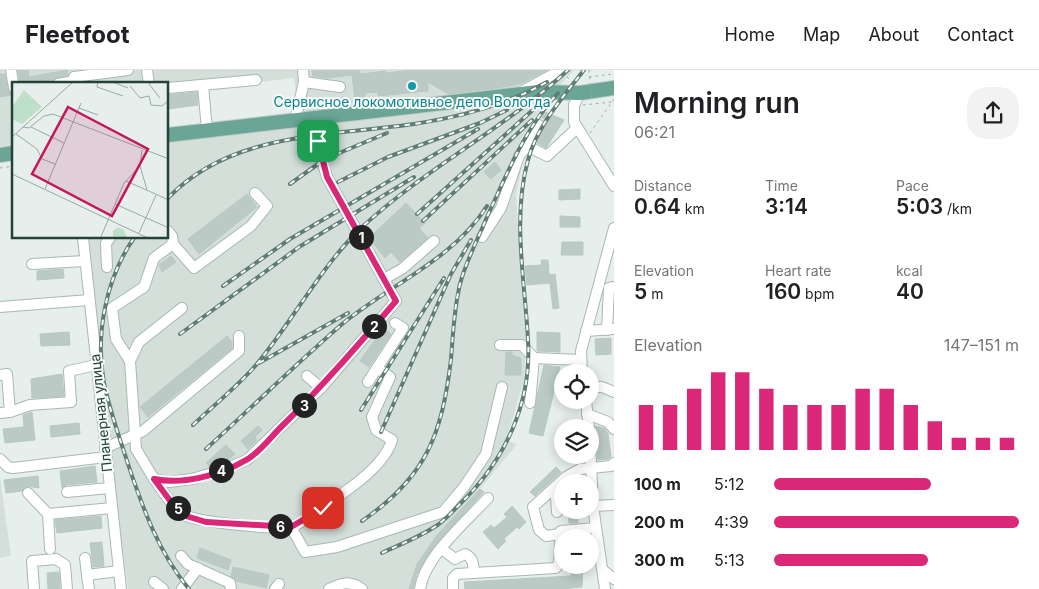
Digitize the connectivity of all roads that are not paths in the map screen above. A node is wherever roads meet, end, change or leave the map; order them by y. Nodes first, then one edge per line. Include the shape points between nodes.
1 (128, 70) edge
2 (303, 70) edge
3 (561, 70) edge
4 (74, 78) edge
5 (256, 80) dead end
6 (304, 82) junction
7 (203, 84) junction
8 (340, 87) dead end
9 (169, 88) edge
10 (614, 88) edge
11 (580, 93) junction
12 (518, 94) junction
13 (317, 117) junction
14 (295, 120) junction
15 (539, 125) dead end
16 (577, 128) junction
17 (207, 130) junction
18 (169, 135) edge
19 (527, 146) junction
20 (611, 174) edge
21 (614, 186) edge
22 (255, 193) dead end
23 (614, 228) edge
24 (169, 232) edge
25 (482, 237) dead end
26 (83, 239) edge
27 (109, 239) edge
28 (434, 241) dead end
29 (173, 244) junction
30 (85, 261) junction
31 (32, 264) dead end
32 (107, 267) dead end
33 (384, 279) junction
34 (614, 287) edge
35 (89, 300) junction
36 (0, 307) edge
37 (182, 308) dead end
38 (395, 323) dead end
39 (610, 330) edge
40 (586, 331) junction
41 (239, 336) dead end
42 (500, 345) dead end
43 (534, 358) junction
44 (581, 360) junction
45 (130, 361) junction
46 (96, 364) junction
47 (581, 364) edge
48 (377, 368) junction
49 (0, 375) edge
50 (307, 376) dead end
51 (368, 382) dead end
52 (502, 387) dead end
53 (599, 387) edge
54 (321, 388) junction
55 (614, 392) edge
56 (530, 403) dead end
57 (587, 409) edge
58 (5, 412) edge
59 (587, 414) junction
60 (588, 419) edge
61 (614, 429) edge
62 (134, 436) junction
63 (105, 452) junction
64 (0, 459) edge
65 (614, 463) edge
66 (591, 464) edge
67 (591, 468) junction
68 (591, 474) edge
69 (154, 479) junction
70 (109, 488) junction
71 (67, 492) dead end
72 (28, 493) dead end
73 (488, 498) dead end
74 (614, 505) edge
75 (599, 506) edge
76 (112, 508) junction
77 (48, 514) junction
78 (595, 519) edge
79 (291, 527) junction
80 (596, 528) junction
81 (580, 529) edge
82 (554, 535) edge
83 (50, 549) dead end
84 (442, 549) junction
85 (181, 556) dead end
86 (86, 558) dead end
87 (198, 568) junction
88 (554, 568) edge
89 (119, 571) junction
90 (604, 571) junction
91 (474, 573) junction
92 (87, 575) junction
93 (614, 579) edge
94 (154, 582) dead end
95 (34, 589) edge
96 (67, 589) edge
97 (89, 589) edge
98 (121, 589) edge
99 (163, 589) edge
100 (182, 589) edge
101 (231, 589) edge
102 (329, 589) edge
103 (362, 589) edge
104 (420, 589) edge
105 (453, 589) edge
106 (605, 589) edge

1 - 4 street
2 - 6 street
3 - 12 street
5 - 7 street
6 - 8 street
6 - 14 street
7 - 9 street
7 - 17 street
10 - 11 main road
11 - 12 main road
11 - 16 street via 574,110
12 - 13 main road
13 - 14 main road
13 - 33 street via 320,154 327,177
14 - 17 main road
15 - 19 street
16 - 19 street via 547,156
16 - 20 street
17 - 18 main road
19 - 25 street via 519,156 501,208
20 - 21 street
22 - 29 street via 267,206 251,226 194,268
23 - 40 street
24 - 29 street
26 - 30 street, Планерная улица
27 - 32 street via 106,244
28 - 33 street via 402,269
29 - 45 street via 154,258 144,286 112,308 116,339
30 - 31 street
30 - 35 street, Планерная улица
33 - 54 street via 396,301
34 - 39 street via 609,288
35 - 36 street
35 - 46 street, Планерная улица
37 - 45 street via 139,342
38 - 48 street via 403,328
39 - 40 street
40 - 44 street
41 - 62 street via 239,351
42 - 43 street via 522,345
43 - 44 street
43 - 56 street
44 - 47 street
45 - 62 street
46 - 58 street via 68,371 71,402 30,405
46 - 63 street, Планерная улица
48 - 51 street
48 - 79 street via 390,377 372,417 376,430 392,440 390,449 360,481
49 - 58 street via 7,374
50 - 54 street
52 - 79 street via 486,454 443,512 337,546 304,552
53 - 55 street
54 - 69 street via 248,460 192,478 169,482
57 - 59 street
59 - 60 street
59 - 61 street via 608,422
62 - 63 street
62 - 69 street via 136,449
63 - 64 street via 13,468
63 - 70 street, Планерная улица
65 - 67 street
66 - 67 street
67 - 68 street
67 - 82 street via 580,469 566,477 533,507 539,530 546,536
69 - 79 street via 186,516 206,522
70 - 71 street
70 - 76 street, Планерная улица
72 - 77 street
73 - 84 street
74 - 75 street
76 - 77 street
76 - 89 street, Планерная улица
77 - 83 street
78 - 80 street
80 - 81 street
80 - 90 street
84 - 91 street via 455,559 466,554 469,556
84 - 104 street via 428,567
85 - 87 street
86 - 92 street
87 - 100 street
87 - 101 street via 230,583
88 - 91 street
89 - 92 street
89 - 98 street, Планерная улица
90 - 93 street
90 - 106 street
91 - 105 street via 454,576
92 - 97 street
94 - 99 street
95 - 96 street via 32,561 56,559 65,565
102 - 103 street via 346,583

